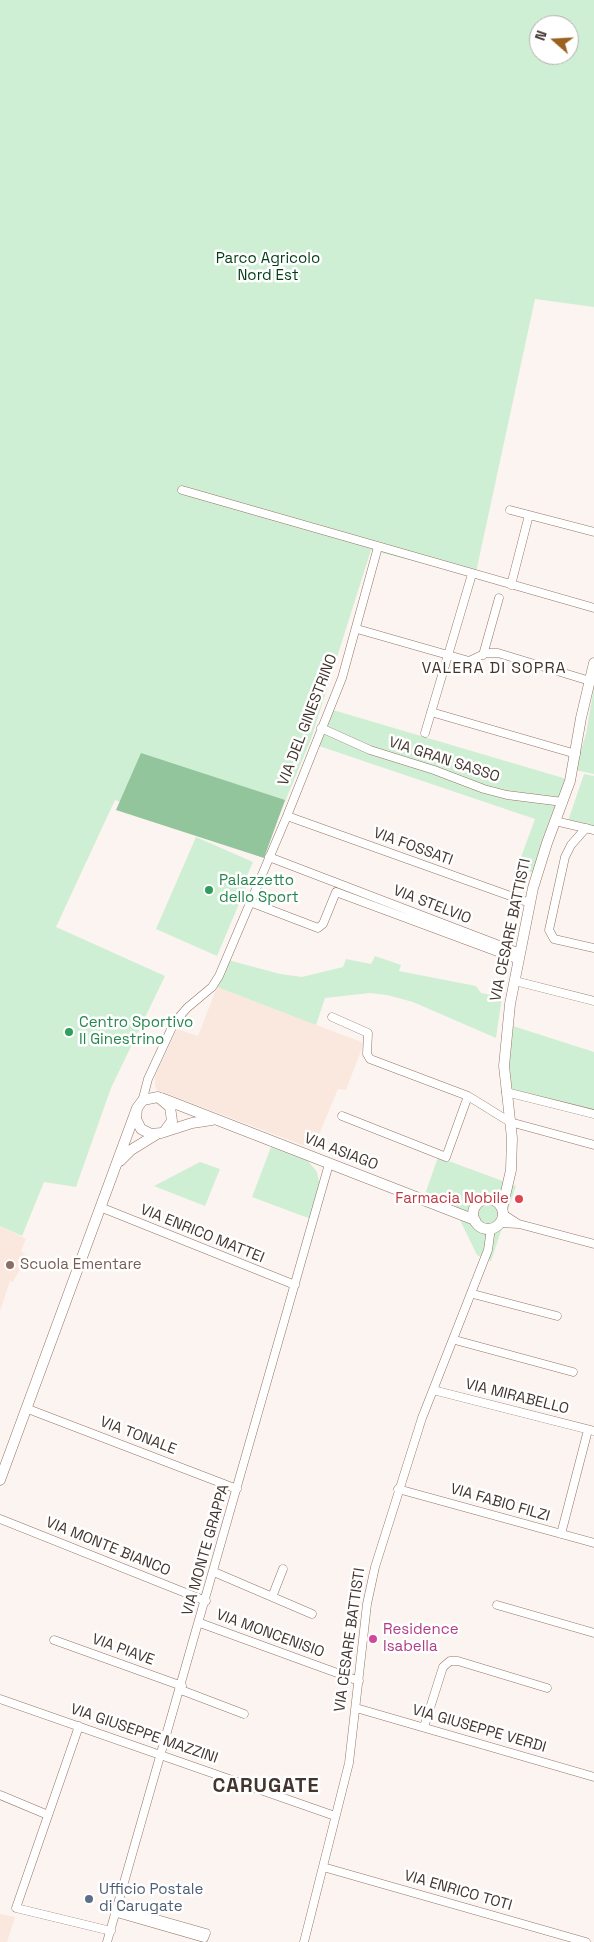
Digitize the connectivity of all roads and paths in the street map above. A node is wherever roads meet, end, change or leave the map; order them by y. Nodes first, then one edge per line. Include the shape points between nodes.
1 (182, 490) dead end
2 (510, 510) dead end
3 (529, 515) junction
4 (594, 532) edge
5 (378, 547) junction
6 (472, 574) junction
7 (511, 585) junction
8 (499, 598) dead end
9 (594, 608) edge
10 (357, 629) junction
11 (483, 655) junction
12 (448, 656) junction
13 (594, 663) edge
14 (592, 678) edge
15 (432, 712) junction
16 (321, 728) junction
17 (425, 733) dead end
18 (576, 754) junction
19 (563, 802) junction
20 (287, 816) junction
21 (555, 821) junction
22 (590, 829) edge
23 (269, 857) junction
24 (334, 882) junction
25 (336, 892) junction
26 (250, 902) junction
27 (530, 903) junction
28 (594, 948) edge
29 (519, 957) junction
30 (515, 981) junction
31 (594, 1001) edge
32 (332, 1017) dead end
33 (506, 1092) junction
34 (468, 1096) junction
35 (161, 1098) junction
36 (143, 1099) junction
37 (594, 1114) edge
38 (342, 1116) dead end
39 (214, 1120) junction
40 (510, 1122) junction
41 (161, 1133) junction
42 (594, 1145) edge
43 (512, 1151) junction
44 (329, 1164) junction
45 (115, 1167) junction
46 (494, 1200) junction
47 (475, 1207) junction
48 (100, 1208) junction
49 (457, 1213) junction
50 (499, 1219) junction
51 (475, 1220) junction
52 (594, 1244) edge
53 (294, 1285) junction
54 (473, 1294) junction
55 (558, 1316) dead end
56 (455, 1340) junction
57 (572, 1372) dead end
58 (433, 1390) junction
59 (28, 1409) junction
60 (591, 1431) edge
61 (0, 1480) edge
62 (238, 1489) junction
63 (398, 1489) junction
64 (0, 1518) edge
65 (561, 1534) junction
66 (594, 1543) edge
67 (283, 1569) dead end
68 (214, 1572) junction
69 (272, 1597) junction
70 (206, 1601) junction
71 (497, 1605) dead end
72 (312, 1614) dead end
73 (200, 1623) junction
74 (594, 1633) edge
75 (54, 1640) dead end
76 (359, 1681) junction
77 (181, 1688) junction
78 (547, 1688) dead end
79 (0, 1699) edge
80 (356, 1708) junction
81 (244, 1714) dead end
82 (79, 1726) junction
83 (424, 1727) junction
84 (162, 1756) junction
85 (594, 1777) edge
86 (0, 1795) edge
87 (48, 1815) junction
88 (335, 1816) junction
89 (323, 1867) junction
90 (117, 1911) junction
91 (111, 1931) junction
92 (107, 1942) edge
93 (304, 1942) edge
94 (586, 1942) edge

1 - 5 street
2 - 3 street
3 - 4 street
3 - 7 street
5 - 6 street
5 - 10 street, VIA DEL GINESTRINO
6 - 7 street
6 - 12 street
7 - 9 street
8 - 11 street
10 - 12 street
10 - 16 street, VIA DEL GINESTRINO via 342,678
11 - 12 street via 471,661
11 - 14 street via 498,653
12 - 15 street
13 - 14 street, VIA CESARE BATTISTI
14 - 18 street, VIA CESARE BATTISTI via 580,720
15 - 17 street
15 - 18 street
16 - 19 street, VIA GRAN SASSO via 370,750 484,789
16 - 20 street, VIA DEL GINESTRINO
18 - 19 street, VIA CESARE BATTISTI
19 - 21 street, VIA CESARE BATTISTI
20 - 23 street, VIA DEL GINESTRINO
20 - 27 street, VIA FOSSATI
21 - 22 street
21 - 27 street, VIA CESARE BATTISTI
22 - 28 street via 571,844 565,857 549,930 554,939
23 - 24 street, VIA STELVIO
23 - 26 street, VIA DEL GINESTRINO
24 - 25 street
24 - 29 street, VIA STELVIO
25 - 26 street via 323,924 318,928
25 - 29 street, VIA STELVIO
26 - 36 street, VIA DEL GINESTRINO via 218,979 174,1023 148,1079
27 - 29 street, VIA CESARE BATTISTI
29 - 30 street, VIA CESARE BATTISTI
30 - 31 street
30 - 33 street, VIA CESARE BATTISTI via 505,1044
32 - 34 street via 368,1033 369,1058
33 - 37 street
33 - 40 street, VIA CESARE BATTISTI
34 - 38 street via 446,1157
34 - 40 street
35 - 36 street
35 - 39 street, VIA ASIAGO
35 - 41 street via 169,1104 173,1115 171,1124
36 - 41 street via 136,1119 138,1126 147,1133
36 - 45 street, VIA DEL GINESTRINO
39 - 41 street, VIA ASIAGO via 186,1124
39 - 44 street, VIA ASIAGO
40 - 42 street
40 - 43 street, VIA CESARE BATTISTI
41 - 45 street, VIA DEL GINESTRINO via 128,1152
43 - 46 street, VIA CESARE BATTISTI via 503,1186
43 - 50 street, VIA CESARE BATTISTI via 508,1190
44 - 49 street, VIA ASIAGO
44 - 53 street, VIA MONTE GRAPPA
45 - 48 street, VIA DEL GINESTRINO
46 - 47 street via 483,1200
46 - 50 street
47 - 49 street
47 - 51 street
48 - 53 street, VIA ENRICO MATTEI
48 - 59 street, VIA DEL GINESTRINO
49 - 51 street, VIA ASIAGO
50 - 51 street via 482,1227
50 - 52 street
50 - 54 street, VIA CESARE BATTISTI
53 - 62 street, VIA MONTE GRAPPA
54 - 55 street
54 - 56 street, VIA CESARE BATTISTI
56 - 57 street
56 - 58 street, VIA CESARE BATTISTI
58 - 60 street, VIA MIRABELLO
58 - 63 street, VIA CESARE BATTISTI
59 - 61 street, VIA DEL GINESTRINO
59 - 62 street, VIA TONALE
60 - 65 street
62 - 68 street, VIA MONTE GRAPPA
63 - 65 street, VIA FABIO FILZI
63 - 76 street, VIA CESARE BATTISTI via 371,1582
64 - 70 street, VIA MONTE BIANCO
65 - 66 street, VIA FABIO FILZI
67 - 69 street
68 - 69 street
68 - 70 street, VIA MONTE GRAPPA
69 - 72 street
70 - 73 street, VIA MONTE GRAPPA
71 - 74 street
73 - 76 street, VIA MONCENISIO
73 - 77 street, VIA MONTE GRAPPA
75 - 77 street, VIA PIAVE
76 - 80 street, VIA CESARE BATTISTI
77 - 81 street, VIA PIAVE
77 - 84 street, VIA MONTE GRAPPA
78 - 83 street via 458,1661 448,1662
79 - 82 street, VIA GIUSEPPE MAZZINI
80 - 83 street, VIA GIUSEPPE VERDI
80 - 88 street, VIA CESARE BATTISTI via 349,1763
82 - 84 street, VIA GIUSEPPE MAZZINI
82 - 87 street
83 - 85 street, VIA GIUSEPPE VERDI
84 - 88 street, VIA GIUSEPPE MAZZINI
84 - 90 street, VIA MONTE GRAPPA
86 - 87 street
87 - 91 street via 16,1908
88 - 89 street, VIA CESARE BATTISTI
89 - 93 street, VIA CESARE BATTISTI
89 - 94 street, VIA ENRICO TOTI
90 - 90 street via 204,1938 206,1933
90 - 91 street, VIA MONTE GRAPPA
91 - 92 street, VIA MONTE GRAPPA

